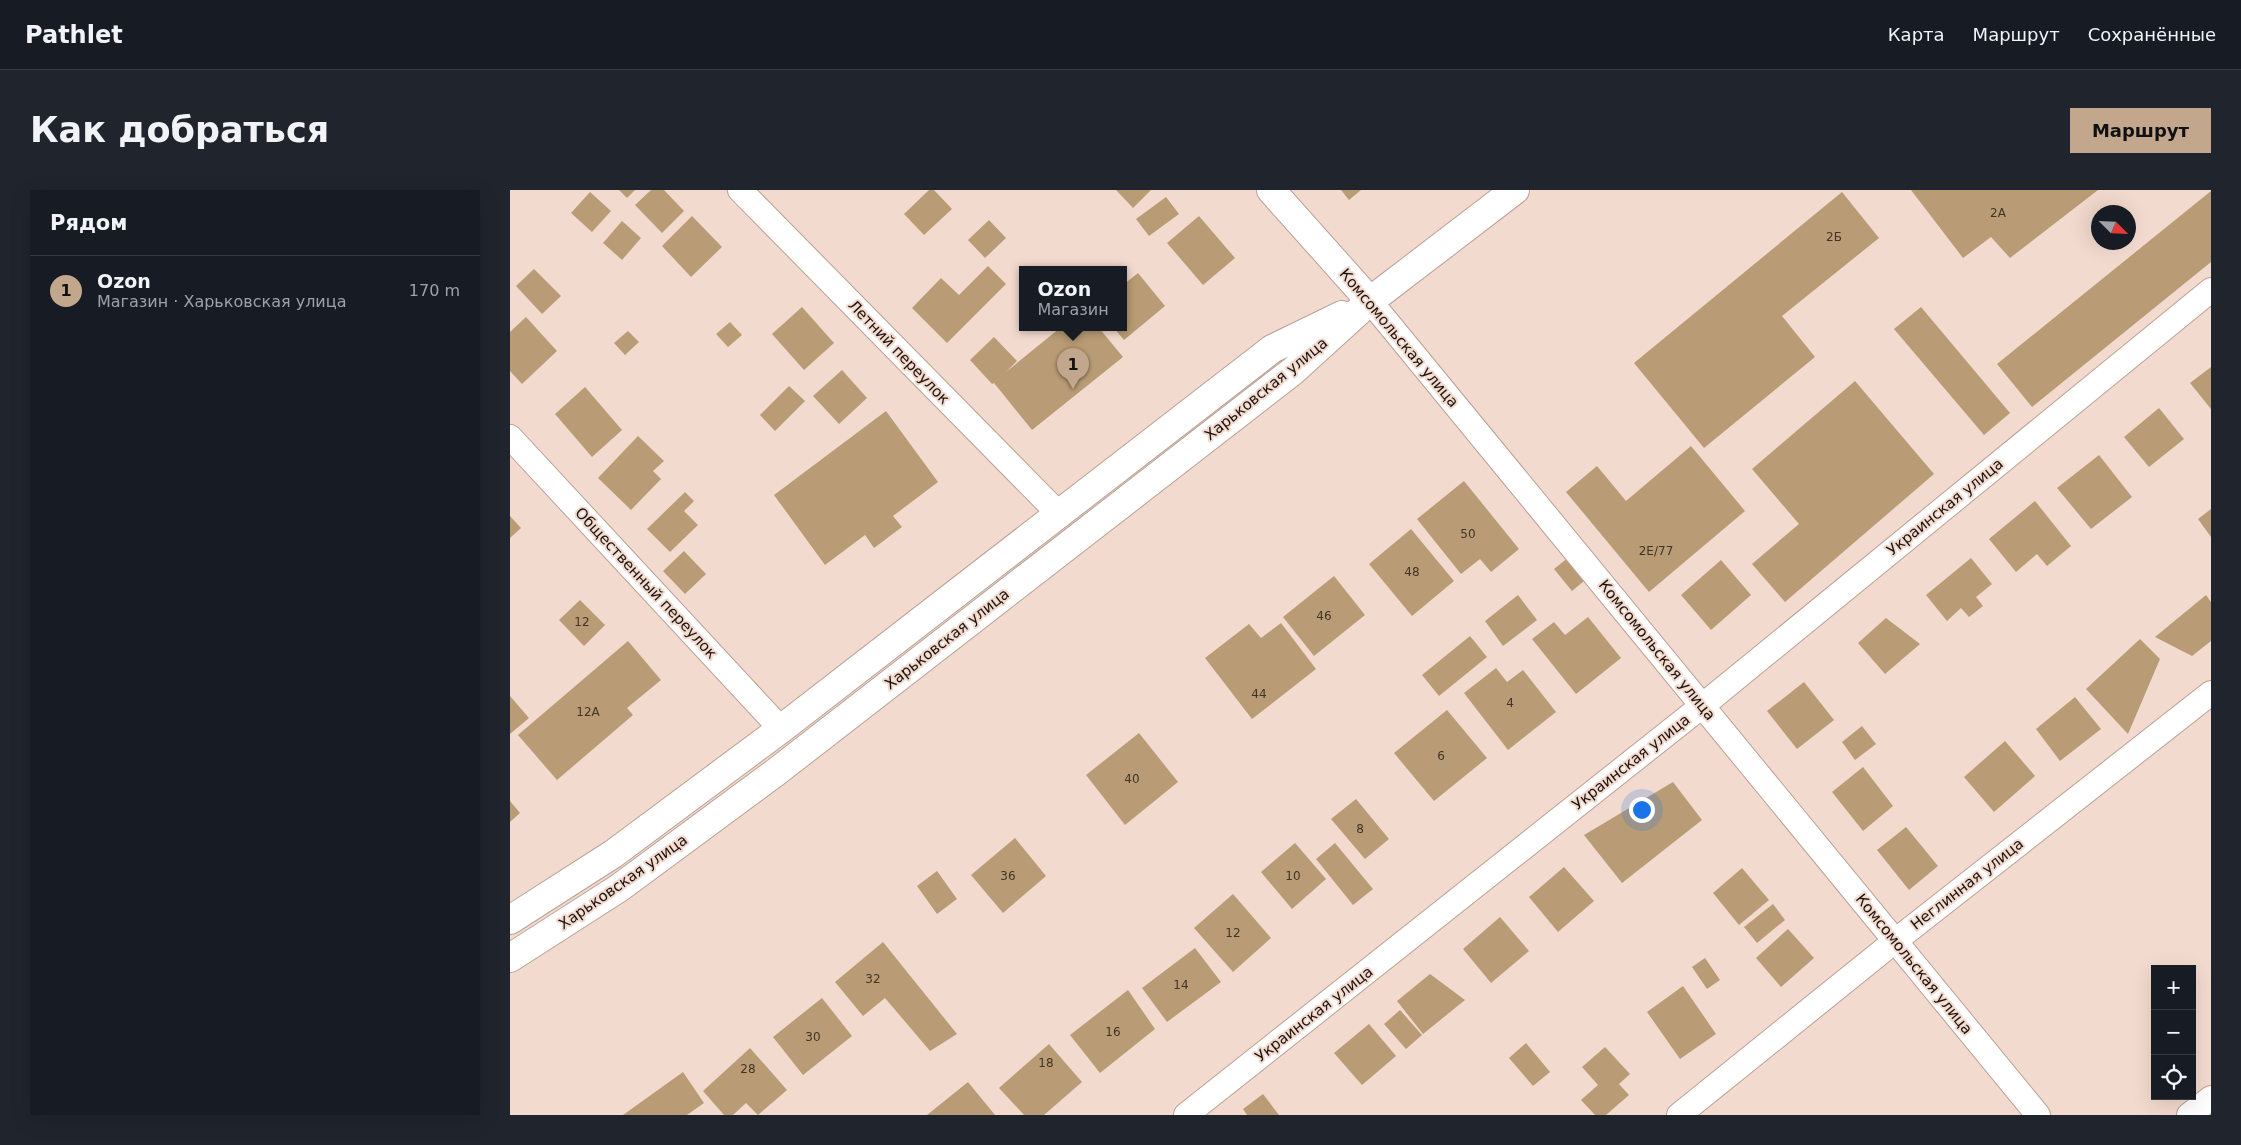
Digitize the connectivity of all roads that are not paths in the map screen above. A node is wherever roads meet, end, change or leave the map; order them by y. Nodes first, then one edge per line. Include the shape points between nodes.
1 (740, 190) edge
2 (1271, 190) edge
3 (1515, 190) edge
4 (2211, 290) edge
5 (1370, 301) junction
6 (510, 437) edge
7 (1058, 513) junction
8 (2211, 693) edge
9 (1702, 706) junction
10 (781, 729) junction
11 (510, 920) edge
12 (1895, 941) junction
13 (510, 958) edge
14 (2211, 1098) edge
15 (1186, 1115) edge
16 (1679, 1115) edge
17 (2038, 1115) edge
18 (2189, 1115) edge

1 - 7 street, Летний переулок
2 - 5 main road, Комсомольская улица
3 - 5 main road, Харьковская улица
4 - 9 street, Украинская улица
5 - 7 main road, Харьковская улица via 1272,349
5 - 9 street, Комсомольская улица
5 - 13 main road, Харьковская улица via 1293,371 783,766 619,888
6 - 10 street, Общественный переулок
7 - 10 main road, Харьковская улица
8 - 12 street, Неглинная улица
9 - 12 street, Комсомольская улица
9 - 15 street, Украинская улица
10 - 11 main road, Харьковская улица via 613,854
12 - 16 street, Неглинная улица
12 - 17 street, Комсомольская улица
14 - 18 street

